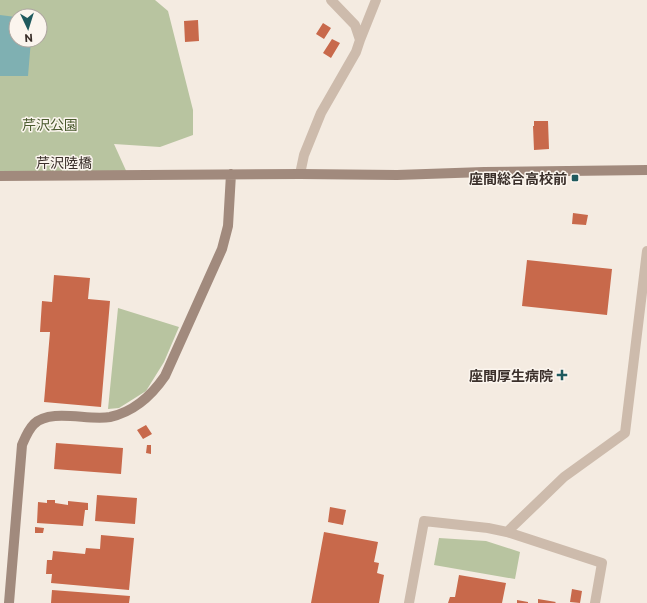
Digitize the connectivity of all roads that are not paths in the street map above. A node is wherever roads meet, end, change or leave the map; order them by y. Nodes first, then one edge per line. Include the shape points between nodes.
1 (331, 0) edge
2 (376, 0) edge
3 (360, 40) junction
4 (647, 170) edge
5 (231, 174) junction
6 (300, 174) junction
7 (0, 176) edge
8 (647, 251) edge
9 (507, 532) junction
10 (9, 603) edge
11 (409, 603) edge
12 (595, 603) edge

1 - 3 street via 355,25
2 - 3 street
3 - 6 street via 356,52 321,113 304,155
4 - 6 street, 芹沢陸橋 via 397,175
5 - 6 street, 芹沢陸橋
5 - 7 street, 芹沢陸橋
5 - 10 street via 228,226 222,249 165,376 158,386 123,413 92,418 48,417 35,423 27,433 22,445
8 - 9 street via 625,433 564,477
9 - 11 street via 424,521
9 - 12 street via 602,563

